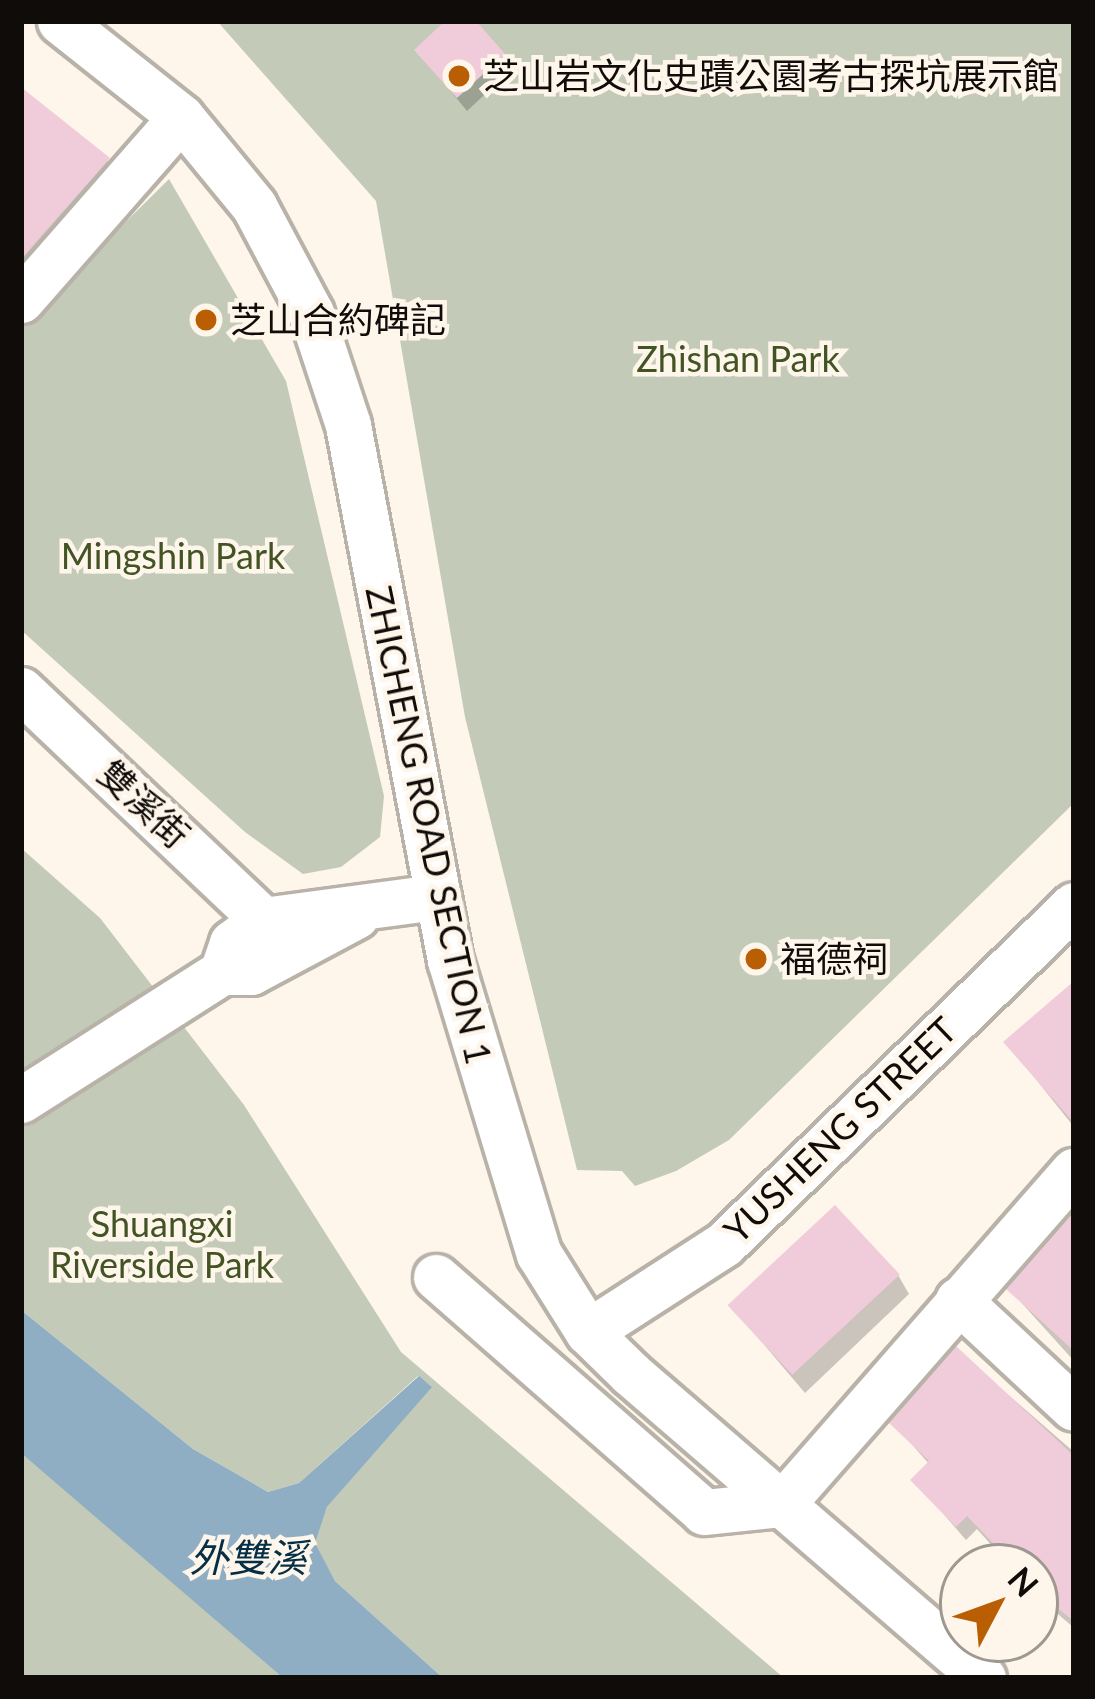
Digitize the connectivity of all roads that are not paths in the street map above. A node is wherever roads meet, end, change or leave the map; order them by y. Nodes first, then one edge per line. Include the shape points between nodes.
1 (60, 21) edge
2 (181, 117) junction
3 (21, 300) edge
4 (21, 690) edge
5 (436, 897) junction
6 (1074, 905) edge
7 (356, 916) junction
8 (263, 920) junction
9 (222, 973) junction
10 (21, 1100) edge
11 (1074, 1171) edge
12 (436, 1277) dead end
13 (958, 1300) junction
14 (588, 1332) junction
15 (1074, 1408) edge
16 (782, 1504) junction
17 (983, 1678) edge

1 - 2 street, ZHICHENG ROAD SECTION 1
2 - 3 street
2 - 5 street, ZHICHENG ROAD SECTION 1 via 254,206 319,335 347,425
4 - 8 street, 雙溪街
5 - 7 street
5 - 14 street, ZHICHENG ROAD SECTION 1 via 514,1187
6 - 14 street, YUSHENG STREET via 724,1244
7 - 8 street via 319,904
7 - 9 street via 251,972
8 - 9 street via 232,943
9 - 10 street
11 - 13 street
12 - 16 street via 704,1512
13 - 15 street
13 - 16 street
14 - 16 street, ZHICHENG ROAD SECTION 1
16 - 17 street, ZHICHENG ROAD SECTION 1

